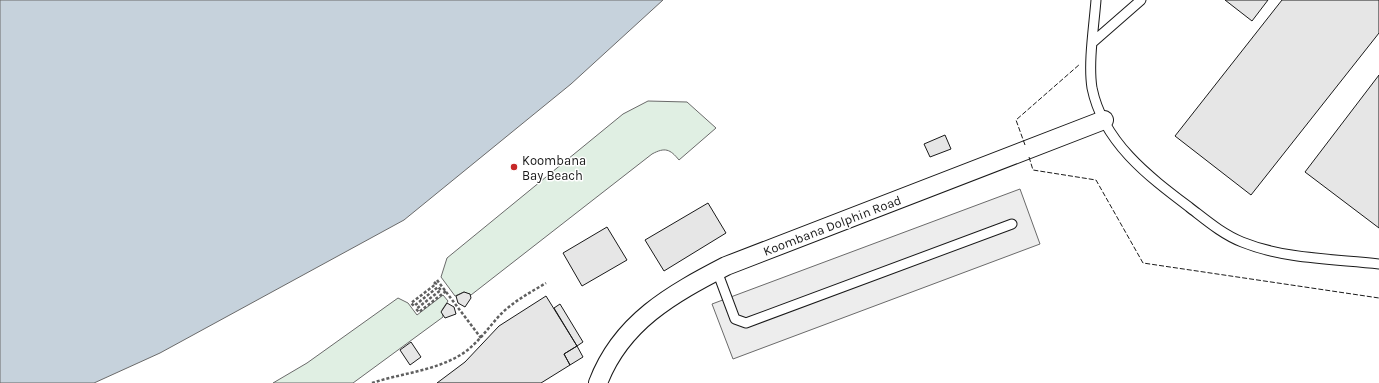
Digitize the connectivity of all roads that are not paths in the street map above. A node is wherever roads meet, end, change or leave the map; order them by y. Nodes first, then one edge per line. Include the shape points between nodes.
1 (1096, 0) edge
2 (1141, 0) edge
3 (1093, 42) junction
4 (1104, 120) junction
5 (1012, 224) dead end
6 (1379, 264) edge
7 (717, 271) junction
8 (598, 383) edge

1 - 3 lane
2 - 3 lane
3 - 4 lane via 1092,88
4 - 6 lane via 1119,146 1140,168 1224,233 1242,242 1278,253
4 - 7 street, Koombana Dolphin Road
5 - 7 lane via 746,323 735,319
7 - 8 street, Koombana Dolphin Road via 664,300 642,318 612,356

